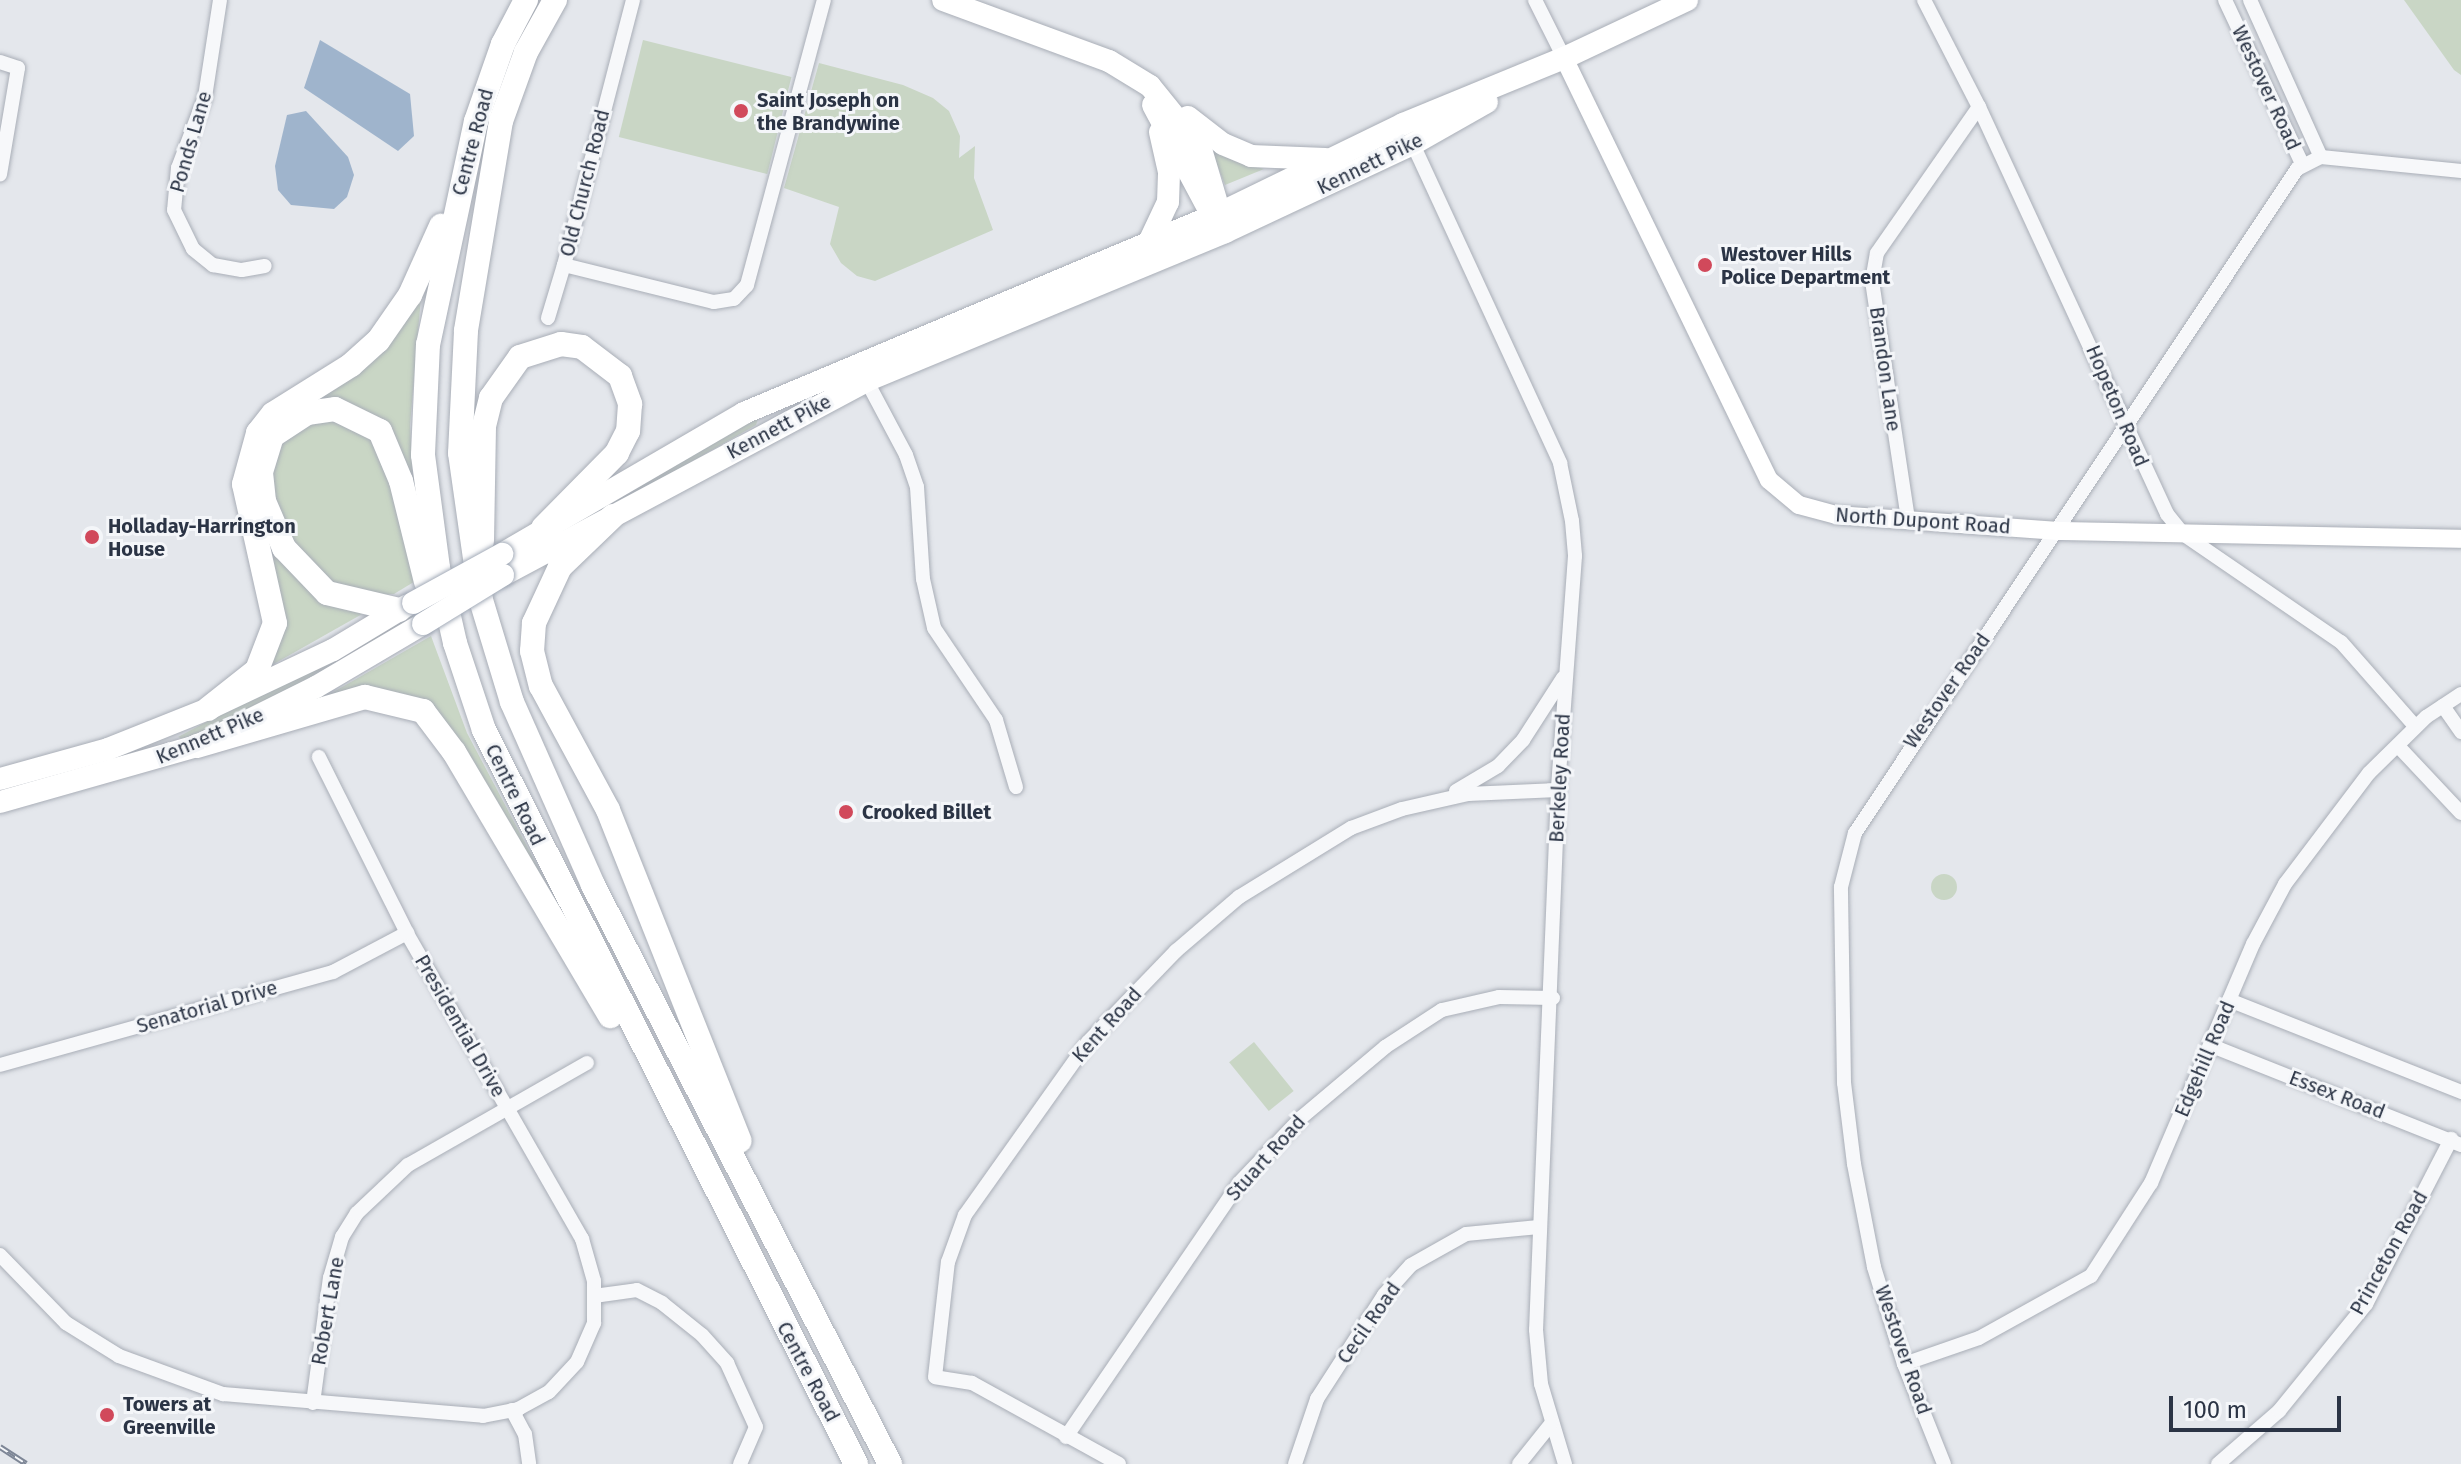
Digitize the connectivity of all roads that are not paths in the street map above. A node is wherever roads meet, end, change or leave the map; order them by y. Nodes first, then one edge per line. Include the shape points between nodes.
1 (220, 0) edge
2 (526, 0) edge
3 (555, 0) edge
4 (633, 0) edge
5 (824, 0) edge
6 (943, 0) edge
7 (1535, 0) edge
8 (1686, 0) edge
9 (1924, 0) edge
10 (2225, 0) edge
11 (2250, 0) edge
12 (1564, 58) junction
13 (0, 62) edge
14 (1154, 96) junction
15 (1979, 107) junction
16 (1403, 124) junction
17 (1413, 144) junction
18 (1342, 156) junction
19 (2321, 157) junction
20 (2302, 164) junction
21 (2461, 171) edge
22 (0, 174) edge
23 (463, 174) junction
24 (1219, 220) junction
25 (1150, 240) junction
26 (564, 265) junction
27 (265, 266) dead end
28 (548, 318) dead end
29 (862, 372) junction
30 (2127, 422) junction
31 (613, 516) junction
32 (1908, 519) junction
33 (543, 528) junction
34 (2058, 531) junction
35 (2183, 534) junction
36 (2461, 539) edge
37 (503, 565) junction
38 (481, 600) junction
39 (406, 607) junction
40 (1567, 669) junction
41 (2461, 694) edge
42 (2443, 706) junction
43 (208, 709) junction
44 (2416, 727) junction
45 (2461, 732) edge
46 (197, 746) junction
47 (2398, 746) junction
48 (319, 757) dead end
49 (0, 779) edge
50 (1016, 787) dead end
51 (1558, 790) junction
52 (1434, 801) junction
53 (0, 802) edge
54 (2461, 813) edge
55 (534, 834) junction
56 (407, 933) junction
57 (1553, 998) junction
58 (2229, 1000) junction
59 (2212, 1046) junction
60 (587, 1063) dead end
61 (0, 1065) edge
62 (2461, 1092) edge
63 (508, 1111) junction
64 (2456, 1142) edge
65 (1539, 1227) junction
66 (0, 1255) edge
67 (784, 1255) junction
68 (594, 1296) junction
69 (783, 1323) junction
70 (1904, 1364) junction
71 (313, 1403) junction
72 (512, 1410) junction
73 (1551, 1424) junction
74 (1066, 1437) junction
75 (529, 1464) edge
76 (740, 1464) edge
77 (856, 1464) edge
78 (890, 1464) edge
79 (1119, 1464) edge
80 (1295, 1464) edge
81 (1519, 1464) edge
82 (1565, 1464) edge
83 (1944, 1464) edge
84 (2218, 1464) edge

1 - 27 street, Ponds Lane via 205,97 178,168 174,210 193,249 213,265 242,270
2 - 23 highway, Centre Road via 494,66
3 - 38 highway, Centre Road via 510,91 480,234 462,371 460,453
4 - 26 street, Old Church Road
5 - 26 street, Old Church Road via 747,285 734,299 714,302
6 - 14 main road via 1109,61
7 - 12 street
8 - 12 main road, Kennett Pike
9 - 15 street, Hopeton Road
10 - 20 street, Westover Road
11 - 19 street, Westover Road
12 - 16 main road, Kennett Pike
12 - 17 main road, Kennett Pike
12 - 32 main road, North Dupont Road via 1774,485 1817,512
13 - 22 street via 18,68
14 - 18 main road via 1210,136 1251,156 1299,162
14 - 24 main road via 1201,149
14 - 25 main road via 1169,172 1166,213
15 - 30 street, Hopeton Road
15 - 32 street, Brandon Lane via 1877,253 1872,281
16 - 17 street, Berkeley Road
16 - 18 main road, Kennett Pike
17 - 24 main road, Kennett Pike
17 - 40 street, Berkeley Road via 1560,463 1575,556
18 - 24 main road, Kennett Pike
19 - 20 street
19 - 21 street
20 - 30 street, Westover Road
23 - 43 highway via 410,295 378,341 351,365 273,414 258,433 244,484 275,623 257,669
23 - 55 highway, Centre Road via 428,344 423,441 428,505 470,692
24 - 25 main road, Kennett Pike
24 - 29 main road, Kennett Pike
25 - 29 main road, Kennett Pike
26 - 28 street
29 - 31 main road, Kennett Pike
29 - 33 main road, Kennett Pike via 744,413
29 - 50 street via 917,487 923,579 934,628 996,720
30 - 34 street, Westover Road
30 - 35 street, Hopeton Road via 2149,484
31 - 37 main road, Kennett Pike
31 - 67 highway via 560,567 534,623 532,651 541,686 608,810 649,908
32 - 34 main road, North Dupont Road
33 - 37 main road, Kennett Pike
33 - 38 highway via 617,453 628,431 630,404 620,376 582,347 561,344 520,357 491,398 482,466
34 - 35 main road, North Dupont Road
34 - 70 street, Westover Road via 1901,757 1845,859 1844,1083 1874,1267
35 - 36 main road, North Dupont Road
35 - 44 street, Hopeton Road via 2341,642
37 - 39 main road, Kennett Pike, bridge
37 - 46 main road, Kennett Pike, bridge via 423,624 316,687
38 - 67 highway, Centre Road via 499,665 543,777
39 - 43 main road, Kennett Pike via 333,650
39 - 55 highway via 327,593 284,548 264,501 263,456 272,436 307,413 349,413 380,431 391,451 457,691 507,795
40 - 51 street, Berkeley Road
40 - 52 street, Kent Road via 1544,714 1498,766
41 - 42 street, Edgehill Road
42 - 44 street, Edgehill Road
42 - 45 street
43 - 49 main road, Kennett Pike via 108,749
44 - 47 street, Edgehill Road
46 - 53 main road, Kennett Pike
46 - 69 highway via 365,697 412,706 436,722 602,1002 740,1258
47 - 54 street
47 - 58 street, Edgehill Road via 2343,804 2285,884
48 - 56 street, Presidential Drive
51 - 52 street, Kent Road
51 - 57 street, Berkeley Road
52 - 74 street, Kent Road via 1351,828 1239,897 1176,951 1088,1042 965,1215 948,1262 935,1377 972,1383
55 - 69 highway, Centre Road
56 - 61 street, Senatorial Drive via 333,972
56 - 63 street, Presidential Drive
57 - 65 street, Berkeley Road
57 - 74 street, Stuart Road via 1499,997 1442,1010 1385,1047 1302,1117 1239,1183
58 - 59 street, Edgehill Road
58 - 62 street
59 - 64 street, Essex Road
59 - 70 street, Edgehill Road via 2151,1183 2091,1276 1979,1338
60 - 63 street, Robert Lane
63 - 68 street, Presidential Drive via 582,1239
63 - 71 street, Robert Lane via 408,1165 357,1213 342,1237 330,1278
64 - 84 street, Princeton Road via 2366,1304 2279,1411
65 - 73 street, Berkeley Road via 1536,1330
65 - 80 street, Cecil Road via 1466,1234 1411,1265 1384,1295 1317,1399
66 - 71 street, Presidential Drive via 66,1323 119,1356 223,1394
67 - 78 highway, Centre Road
68 - 72 street, Presidential Drive via 594,1323 577,1362 549,1392
68 - 76 street via 637,1290 662,1303 727,1363 756,1427
69 - 77 highway, Centre Road
70 - 83 street, Westover Road
71 - 72 street, Presidential Drive via 450,1416
72 - 75 street via 525,1434
73 - 81 street
73 - 82 street, Berkeley Road
74 - 79 street

